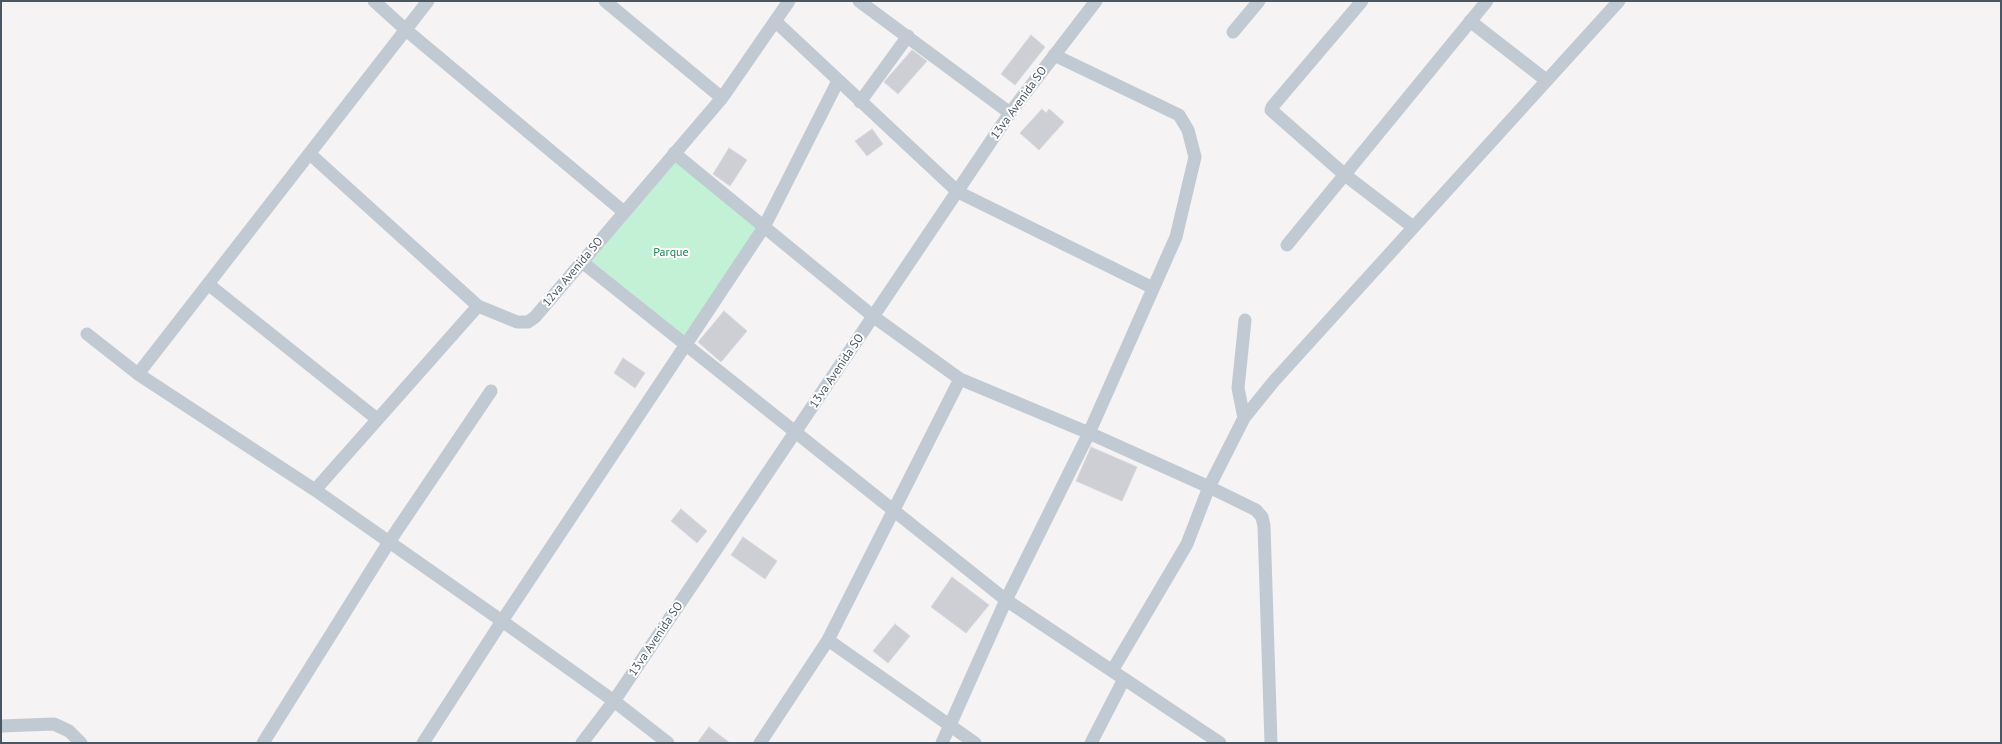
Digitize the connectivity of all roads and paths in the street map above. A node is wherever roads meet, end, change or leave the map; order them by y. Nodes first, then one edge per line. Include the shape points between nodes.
1 (374, 1) edge
2 (428, 1) edge
3 (605, 1) edge
4 (789, 1) edge
5 (859, 1) edge
6 (1096, 1) edge
7 (1259, 1) edge
8 (1362, 1) edge
9 (1487, 1) edge
10 (1619, 1) edge
11 (775, 21) junction
12 (1470, 21) junction
13 (406, 30) junction
14 (1233, 32) dead end
15 (908, 36) junction
16 (1054, 55) junction
17 (1546, 80) junction
18 (838, 81) junction
19 (722, 98) junction
20 (860, 102) junction
21 (1010, 113) junction
22 (310, 154) junction
23 (674, 154) junction
24 (1345, 175) junction
25 (958, 192) junction
26 (624, 212) junction
27 (764, 227) junction
28 (1413, 227) junction
29 (1287, 245) dead end
30 (582, 262) junction
31 (208, 284) junction
32 (1153, 288) junction
33 (478, 306) junction
34 (874, 317) junction
35 (1245, 320) dead end
36 (86, 334) dead end
37 (685, 344) junction
38 (138, 374) junction
39 (960, 378) junction
40 (491, 391) dead end
41 (1244, 418) junction
42 (378, 419) junction
43 (796, 433) junction
44 (1089, 433) junction
45 (1209, 487) junction
46 (315, 490) junction
47 (892, 510) junction
48 (389, 542) junction
49 (1006, 600) junction
50 (502, 621) junction
51 (828, 640) junction
52 (1112, 671) junction
53 (1124, 679) junction
54 (614, 701) junction
55 (1, 726) edge
56 (950, 726) junction
57 (1214, 741) edge
58 (81, 743) edge
59 (263, 743) edge
60 (423, 743) edge
61 (582, 743) edge
62 (668, 743) edge
63 (760, 743) edge
64 (942, 743) edge
65 (975, 743) edge
66 (1091, 743) edge
67 (1271, 743) edge

1 - 13 street
2 - 13 street
3 - 19 street
4 - 11 street, 12va Avenida SO
5 - 15 street
6 - 16 street, 13va Avenida SO
7 - 14 street
8 - 24 street via 1271,110
9 - 12 street
10 - 17 street
11 - 18 street
11 - 19 street, 12va Avenida SO
12 - 17 street
12 - 24 street
13 - 22 street
13 - 26 street
15 - 20 street
15 - 21 street
16 - 21 street, 13va Avenida SO
16 - 32 street via 1179,115 1188,130 1195,157 1176,237
17 - 28 street
18 - 20 street
18 - 27 street
19 - 23 street, 12va Avenida SO
20 - 25 street
21 - 25 street, 13va Avenida SO
22 - 31 street
22 - 33 street, 12va Avenida SO
23 - 26 street, 12va Avenida SO
23 - 27 street
24 - 28 street
24 - 29 street
25 - 32 street
25 - 34 street, 13va Avenida SO
26 - 30 street, 12va Avenida SO
27 - 34 street
27 - 37 street
28 - 41 street via 1274,381
30 - 33 street, 12va Avenida SO via 528,322 517,322
30 - 37 street
31 - 38 street
31 - 42 street
32 - 44 street
33 - 42 street
34 - 39 street
34 - 43 street, 13va Avenida SO
35 - 41 street via 1238,388
36 - 38 street
37 - 43 street
37 - 50 street
38 - 46 street
39 - 44 street
39 - 47 street
40 - 48 street
41 - 45 street
42 - 46 street
43 - 47 street
43 - 54 street, 13va Avenida SO
44 - 45 street
44 - 49 street
45 - 52 street via 1188,544
45 - 67 street via 1256,510 1262,517
46 - 48 street
47 - 49 street
47 - 51 street
48 - 50 street
48 - 59 street
49 - 52 street
49 - 56 street
50 - 54 street
50 - 60 street
51 - 56 street
51 - 63 street
52 - 53 street
53 - 57 street
53 - 66 street
54 - 61 street, 13va Avenida SO
54 - 62 street
55 - 58 street via 54,724 69,731
56 - 64 street
56 - 65 street

